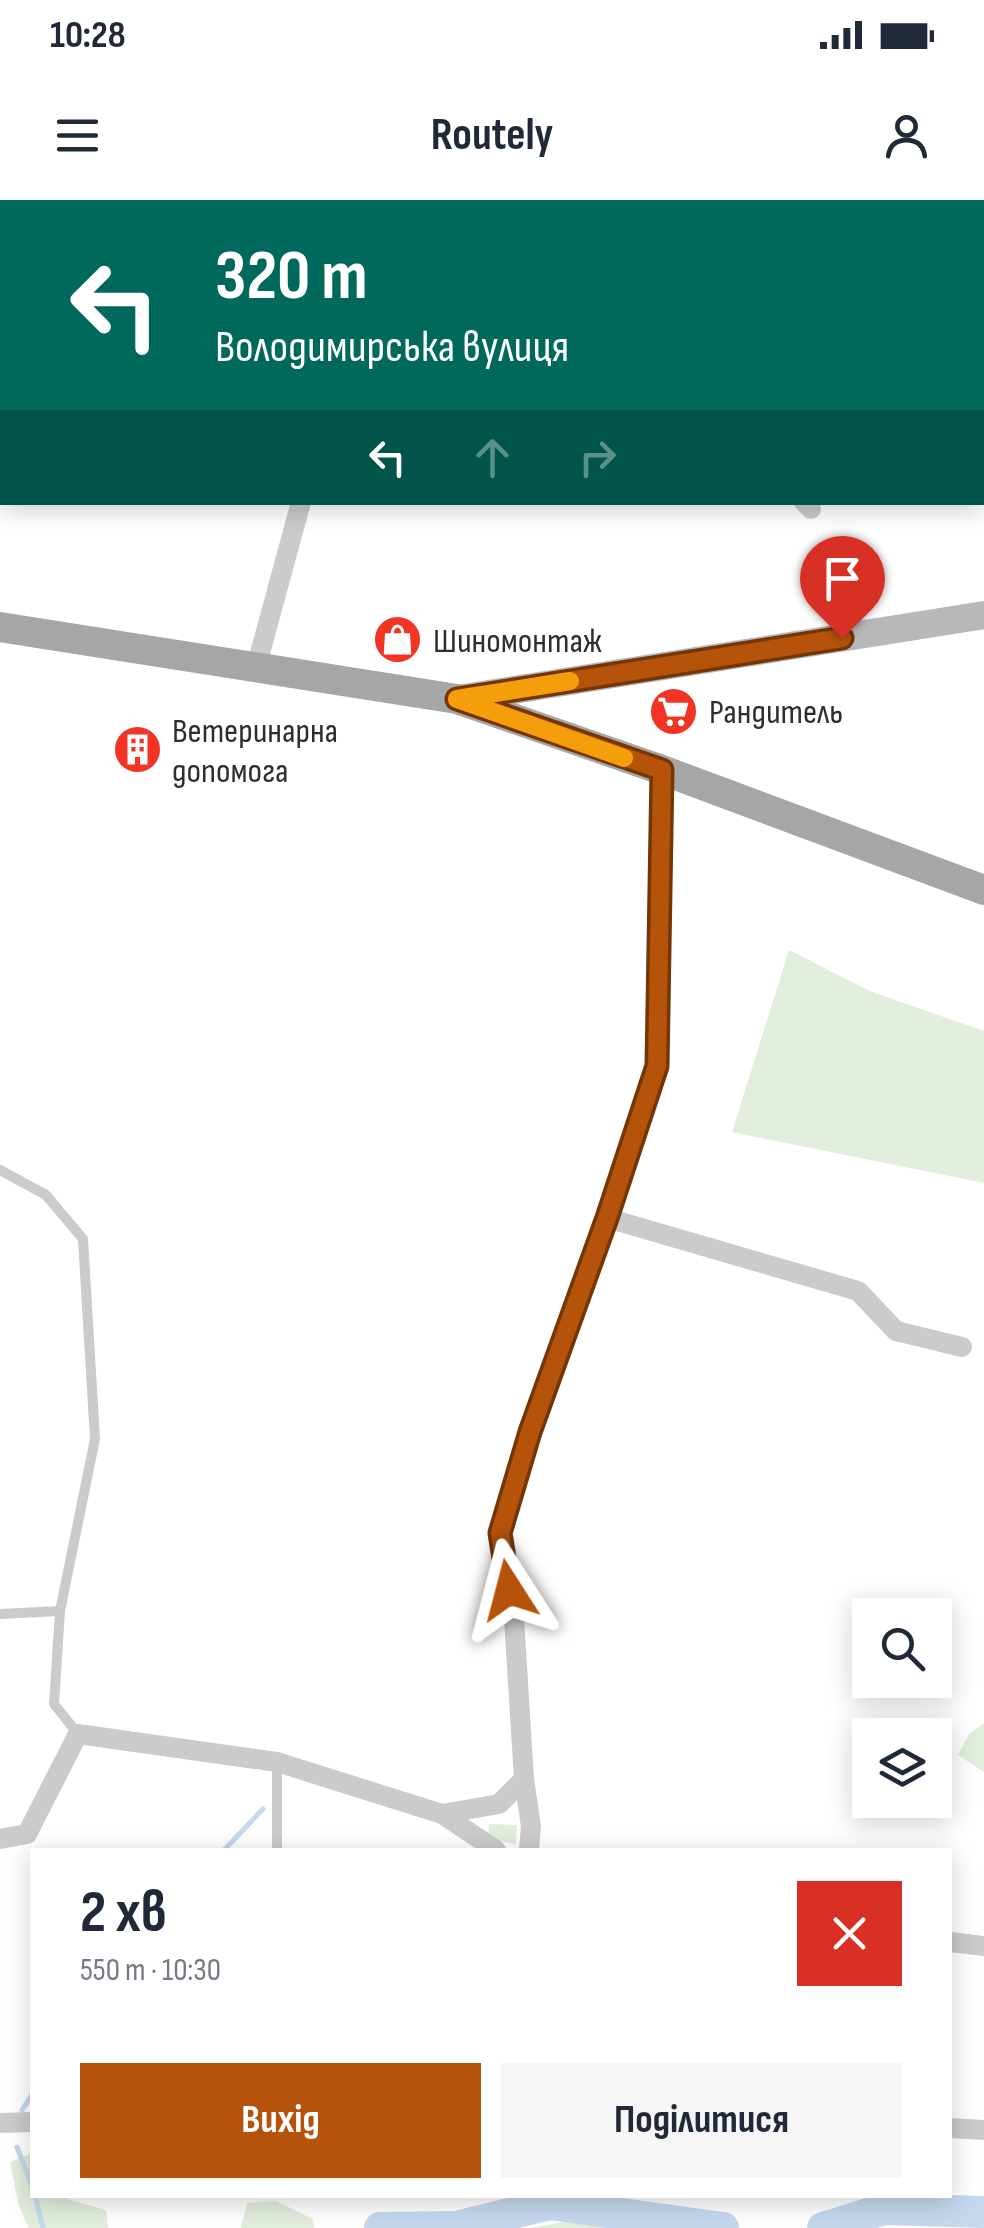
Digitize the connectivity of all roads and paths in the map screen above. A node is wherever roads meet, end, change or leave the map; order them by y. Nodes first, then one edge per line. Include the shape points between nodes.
1 (300, 505) edge
2 (984, 615) edge
3 (0, 627) edge
4 (256, 668) junction
5 (457, 699) junction
6 (662, 770) junction
7 (984, 890) edge
8 (0, 1170) edge
9 (607, 1218) junction
10 (962, 1347) dead end
11 (60, 1611) junction
12 (0, 1614) edge
13 (78, 1734) junction
14 (277, 1762) junction
15 (524, 1779) junction
16 (442, 1814) junction
17 (0, 1839) edge
18 (277, 1848) edge
19 (493, 1848) edge
20 (529, 1848) edge
21 (952, 1942) edge
22 (984, 1946) edge
23 (30, 2122) edge
24 (0, 2123) edge
25 (952, 2128) edge
26 (984, 2130) edge

1 - 4 street
2 - 5 street
3 - 4 main road
4 - 5 main road
5 - 6 main road
6 - 7 main road
6 - 9 street via 657,1066
8 - 11 lane via 46,1195 83,1239 95,1439
9 - 10 street via 858,1291 896,1332
9 - 15 street via 500,1533 514,1618
11 - 12 lane
11 - 13 lane via 54,1704
13 - 14 street
13 - 17 street via 27,1834
14 - 16 street
14 - 18 lane
15 - 16 street via 499,1804
15 - 20 street
16 - 19 street
21 - 22 street
23 - 24 street
25 - 26 street

